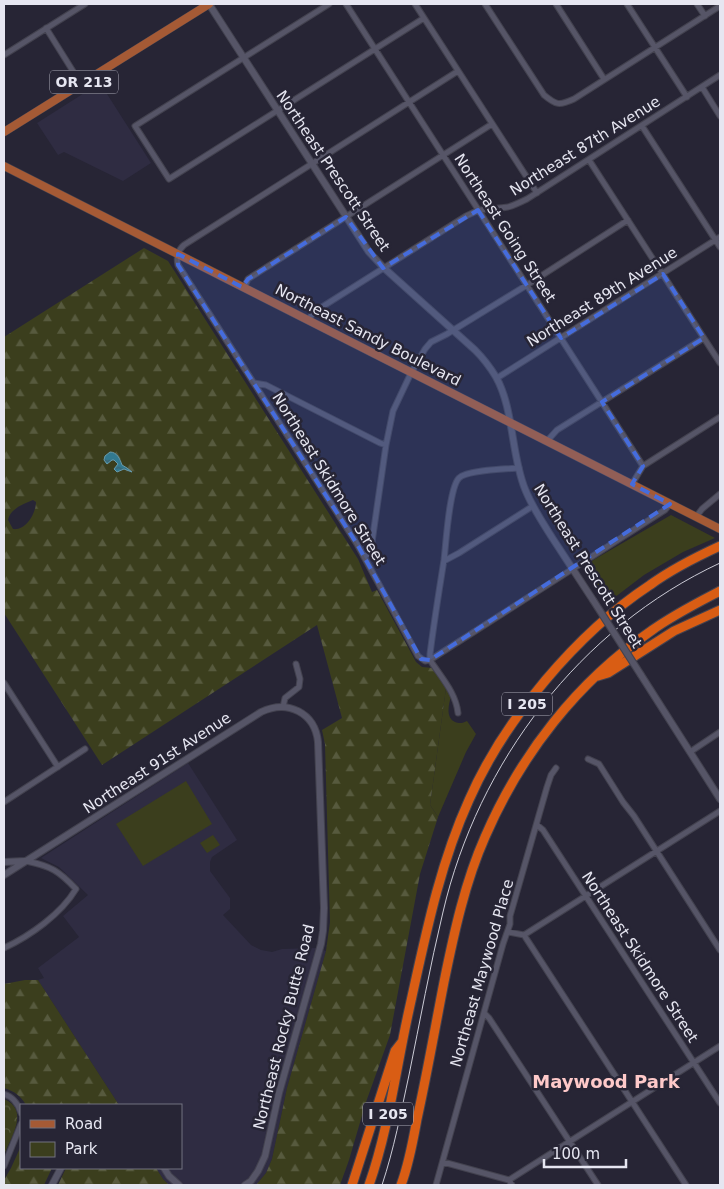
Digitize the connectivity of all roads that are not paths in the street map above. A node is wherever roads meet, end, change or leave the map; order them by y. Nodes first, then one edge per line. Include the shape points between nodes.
1 (85, 4) edge
2 (209, 4) edge
3 (329, 4) edge
4 (346, 4) edge
5 (415, 4) edge
6 (485, 4) edge
7 (556, 4) edge
8 (627, 4) edge
9 (697, 4) edge
10 (720, 6) edge
11 (704, 16) junction
12 (424, 18) junction
13 (46, 28) junction
14 (654, 47) junction
15 (374, 49) junction
16 (4, 55) edge
17 (243, 57) junction
18 (458, 71) junction
19 (720, 76) edge
20 (604, 79) junction
21 (81, 84) junction
22 (702, 87) junction
23 (687, 97) junction
24 (409, 102) junction
25 (277, 110) junction
26 (720, 116) edge
27 (492, 124) junction
28 (642, 126) junction
29 (4, 132) edge
30 (443, 155) junction
31 (589, 160) junction
32 (312, 164) junction
33 (4, 166) edge
34 (537, 193) junction
35 (478, 210) junction
36 (346, 217) junction
37 (628, 220) junction
38 (718, 239) edge
39 (720, 248) edge
40 (178, 254) junction
41 (384, 268) junction
42 (663, 274) junction
43 (527, 285) junction
44 (244, 288) junction
45 (308, 320) junction
46 (453, 330) junction
47 (561, 338) junction
48 (704, 338) junction
49 (720, 363) edge
50 (411, 372) junction
51 (497, 378) junction
52 (254, 383) junction
53 (602, 402) junction
54 (720, 417) edge
55 (509, 422) junction
56 (547, 441) junction
57 (386, 445) junction
58 (643, 466) junction
59 (519, 468) junction
60 (632, 484) junction
61 (720, 494) edge
62 (670, 504) junction
63 (533, 506) junction
64 (696, 517) junction
65 (719, 528) edge
66 (720, 546) edge
67 (364, 557) junction
68 (444, 561) junction
69 (573, 570) junction
70 (720, 591) edge
71 (720, 610) edge
72 (430, 660) junction
73 (296, 664) dead end
74 (595, 677) junction
75 (4, 684) edge
76 (283, 707) junction
77 (458, 713) dead end
78 (720, 732) edge
79 (85, 749) dead end
80 (690, 752) junction
81 (588, 759) dead end
82 (58, 766) junction
83 (556, 768) dead end
84 (720, 799) edge
85 (4, 802) edge
86 (720, 811) edge
87 (537, 825) junction
88 (656, 851) junction
89 (26, 861) junction
90 (4, 862) edge
91 (4, 875) edge
92 (586, 896) junction
93 (508, 932) junction
94 (524, 935) junction
95 (4, 948) edge
96 (720, 950) edge
97 (484, 1012) junction
98 (403, 1042) junction
99 (720, 1046) edge
100 (694, 1062) junction
101 (4, 1094) edge
102 (632, 1102) junction
103 (720, 1104) edge
104 (20, 1111) edge
105 (20, 1126) edge
106 (570, 1142) junction
107 (443, 1162) junction
108 (4, 1166) edge
109 (60, 1169) edge
110 (165, 1169) edge
111 (510, 1183) edge
112 (402, 1184) edge
113 (52, 1185) edge
114 (179, 1185) edge
115 (246, 1185) edge
116 (352, 1185) edge
117 (369, 1185) edge
118 (436, 1185) edge
119 (598, 1185) edge
120 (686, 1185) edge

1 - 13 street
2 - 17 street, Northeast Prescott Street
2 - 21 main road, OR 213
3 - 17 street
4 - 15 street, Northeast Going Street
5 - 12 street
6 - 20 street via 544,95 553,103 564,104
7 - 20 street
8 - 14 street
9 - 11 street
10 - 11 street
11 - 14 street
12 - 15 street
12 - 18 street
13 - 16 street
13 - 21 street
14 - 20 street
14 - 23 street
15 - 24 street, Northeast Going Street
15 - 25 street
17 - 25 street, Northeast Prescott Street
17 - 25 street via 135,126 169,179
18 - 24 street
18 - 27 street
19 - 22 street, Northeast 87th Avenue
21 - 29 main road, OR 213
22 - 23 street, Northeast 87th Avenue
22 - 26 street
23 - 28 street, Northeast 87th Avenue
24 - 30 street, Northeast Going Street
24 - 32 street
25 - 32 street, Northeast Prescott Street
27 - 30 street
27 - 34 street
28 - 31 street, Northeast 87th Avenue
28 - 38 street
30 - 35 street, Northeast Going Street
30 - 36 street
31 - 34 street, Northeast 87th Avenue
31 - 37 street
32 - 36 street, Northeast Prescott Street
32 - 40 street via 181,247
33 - 40 main road, Northeast Sandy Boulevard
34 - 35 street, Northeast 87th Avenue via 510,206
35 - 41 street, Northeast 87th Avenue
35 - 43 street, Northeast Going Street
36 - 41 street, Northeast Prescott Street
36 - 44 street via 248,279
37 - 42 street
37 - 43 street
38 - 39 street
38 - 42 street, Northeast 89th Avenue
40 - 44 main road, Northeast Sandy Boulevard
40 - 52 street, Northeast Skidmore Street via 178,265
41 - 45 street, Northeast 87th Avenue via 314,312
41 - 46 street, Northeast Prescott Street
42 - 47 street, Northeast 89th Avenue
42 - 48 street
43 - 46 street
43 - 47 street, Northeast Going Street
44 - 45 main road, Northeast Sandy Boulevard
45 - 50 main road, Northeast Sandy Boulevard
46 - 50 street via 427,346
46 - 51 street, Northeast Prescott Street via 481,356
47 - 51 street, Northeast 89th Avenue
47 - 53 street, Northeast Going Street
48 - 49 street
48 - 53 street
50 - 55 main road, Northeast Sandy Boulevard
50 - 57 street via 394,405
51 - 55 street, Northeast Prescott Street
52 - 57 street via 266,385
52 - 67 street, Northeast Skidmore Street
53 - 56 street via 557,430
53 - 58 street, Northeast Going Street
54 - 58 street
55 - 56 main road, Northeast Sandy Boulevard
55 - 59 street, Northeast Prescott Street
56 - 60 main road, Northeast Sandy Boulevard
57 - 67 street via 371,549
58 - 60 street
59 - 63 street, Northeast Prescott Street
59 - 68 street via 469,473 459,478 448,521
60 - 62 main road, Northeast Sandy Boulevard
61 - 64 street
62 - 64 main road, Northeast Sandy Boulevard
62 - 69 street
63 - 68 street
63 - 69 street, Northeast Prescott Street
64 - 65 main road, Northeast Sandy Boulevard
66 - 98 highway, I 205 via 650,584 600,624 546,680 498,746 469,799 444,867
67 - 72 street, Northeast Skidmore Street via 418,656 425,661
68 - 72 street
69 - 72 street
69 - 80 street, Northeast Prescott Street, bridge
70 - 74 highway, I 205 via 652,630
71 - 74 highway via 674,631 608,673
72 - 77 street, Northeast Skidmore Street via 452,693
73 - 76 street via 300,684 285,698
74 - 112 highway, I 205 via 527,758 484,837 460,910
75 - 82 street
76 - 89 street, Northeast 91st Avenue via 257,714
76 - 115 street, Northeast Rocky Butte Road via 304,715 317,734 324,924 265,1156
78 - 80 street
79 - 82 street
80 - 84 street, Northeast Prescott Street
81 - 88 street via 599,764
82 - 85 street
83 - 87 street, Northeast Maywood Place via 551,774
86 - 88 street
87 - 92 street, Northeast Skidmore Street
87 - 93 street, Northeast Maywood Place
88 - 92 street
88 - 96 street
89 - 90 street
89 - 91 street, Northeast 91st Avenue
89 - 95 street via 55,870 76,889 65,905 46,921
92 - 94 street
92 - 100 street, Northeast Skidmore Street
93 - 94 street
93 - 97 street, Northeast Maywood Place
94 - 102 street
97 - 106 street
97 - 107 street, Northeast Maywood Place
98 - 116 highway via 394,1051
98 - 117 highway, I 205 via 385,1130
99 - 100 street
100 - 102 street
100 - 103 street, Northeast Skidmore Street
101 - 104 street via 14,1099
102 - 106 street
102 - 120 street
105 - 108 street
106 - 111 street
106 - 119 street
107 - 111 street
107 - 118 street, Northeast Maywood Place
109 - 113 street
110 - 114 street

